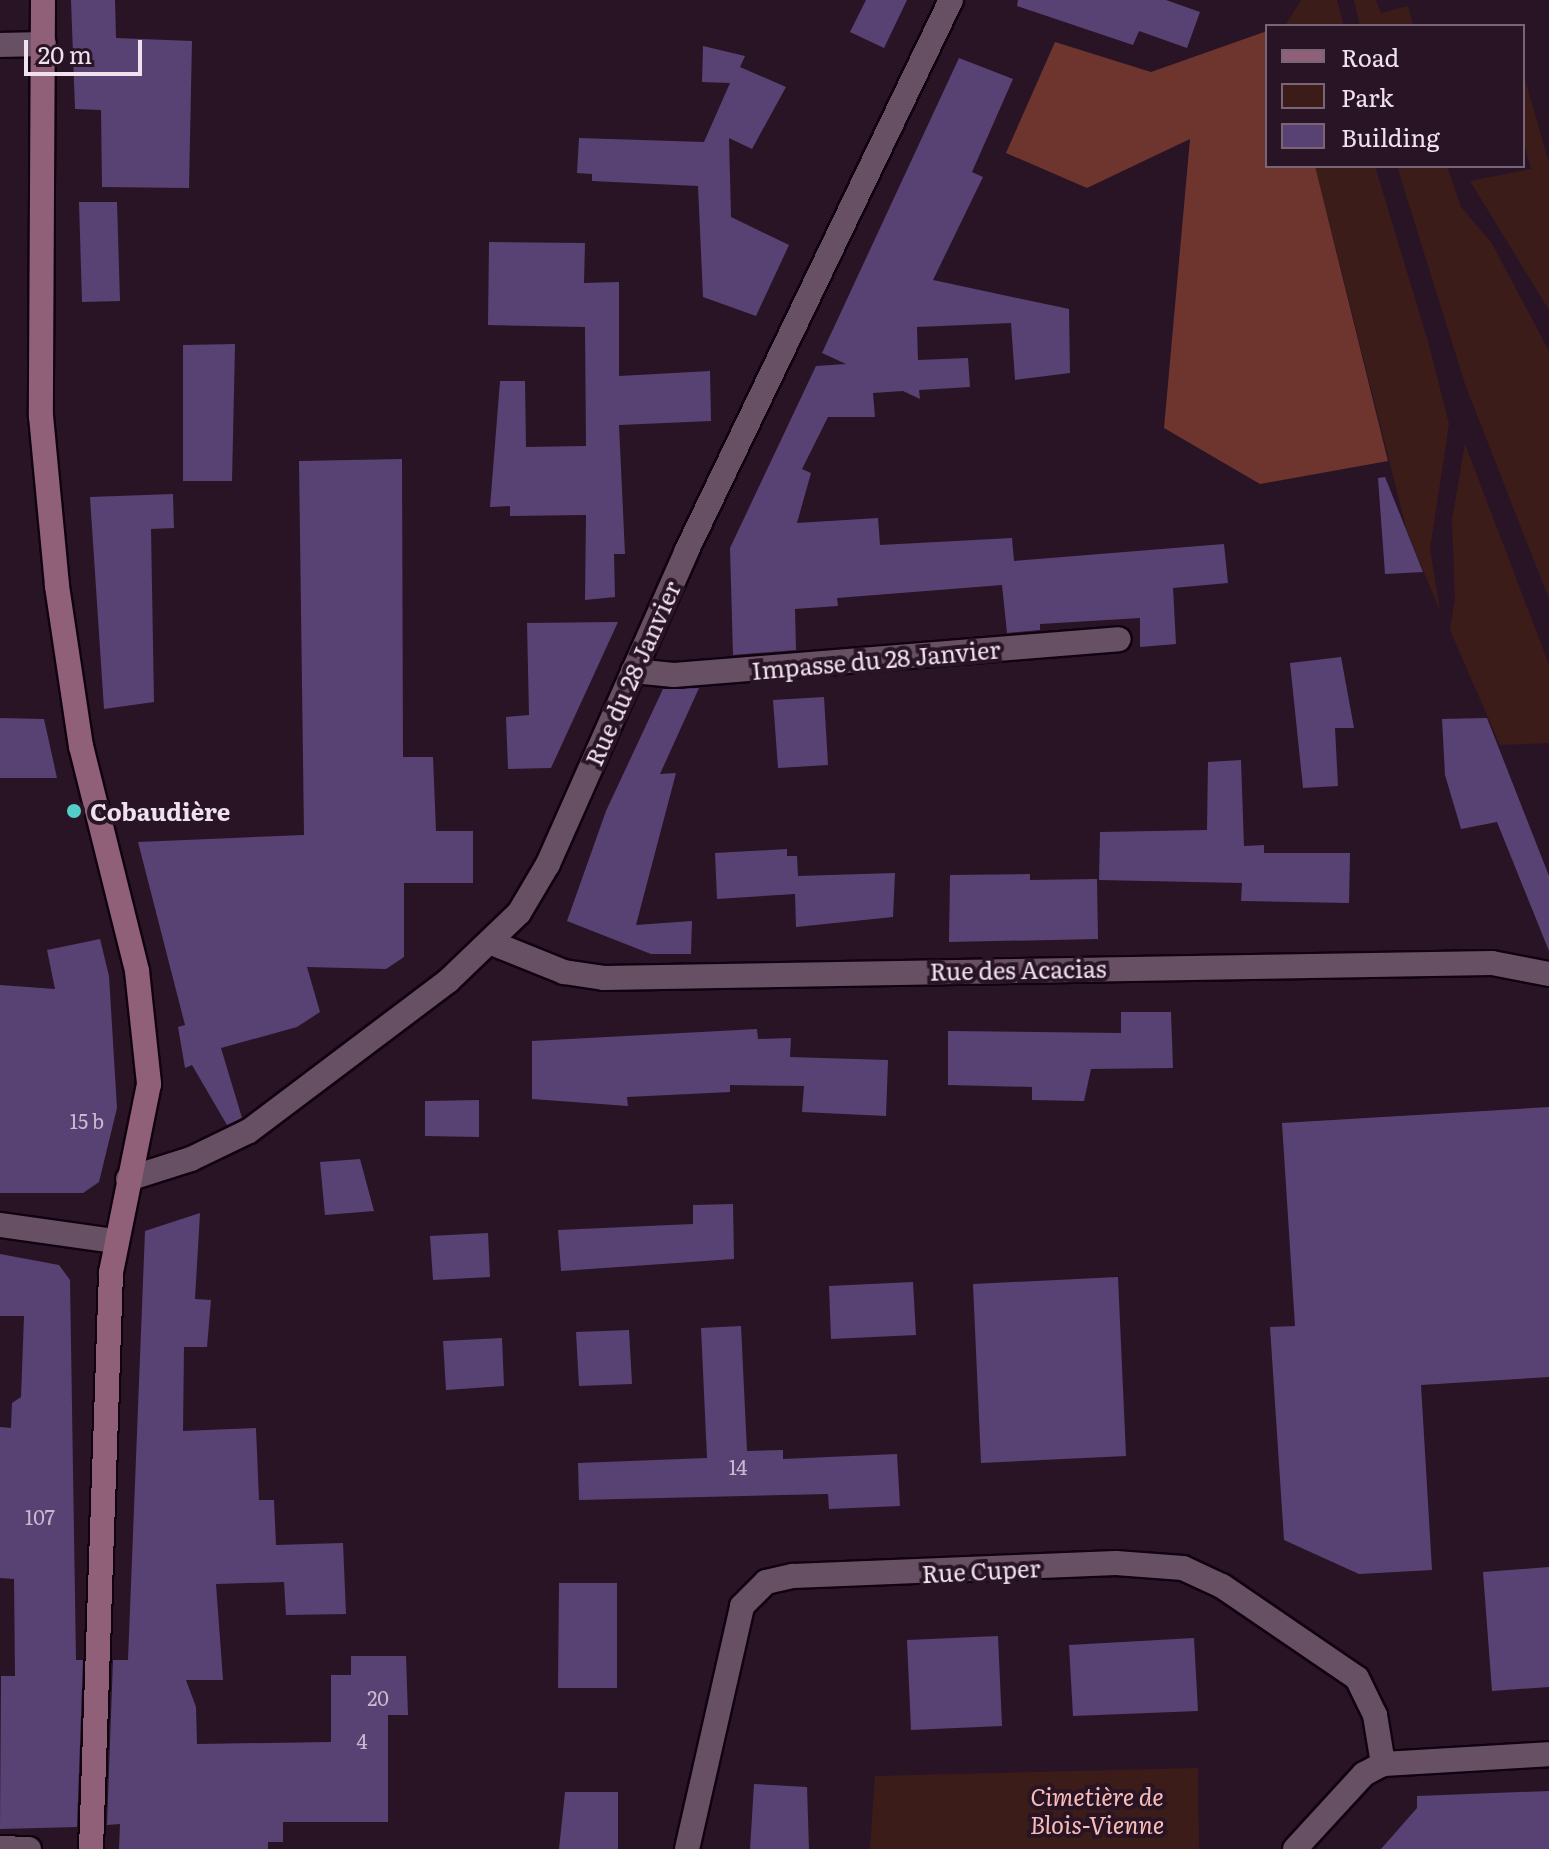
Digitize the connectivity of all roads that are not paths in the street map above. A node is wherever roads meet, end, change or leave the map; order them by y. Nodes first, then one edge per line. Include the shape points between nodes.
1 (43, 0) edge
2 (951, 0) edge
3 (44, 44) junction
4 (0, 45) edge
5 (1119, 639) dead end
6 (633, 671) junction
7 (492, 943) junction
8 (1549, 974) edge
9 (128, 1179) junction
10 (0, 1225) edge
11 (114, 1241) junction
12 (1549, 1754) edge
13 (1383, 1764) junction
14 (0, 1848) edge
15 (29, 1849) edge
16 (91, 1849) edge
17 (687, 1849) edge
18 (1295, 1849) edge

1 - 3 street
2 - 6 street, Rue du 28 Janvier
3 - 4 street
3 - 9 street via 41,416 66,667 146,1032 149,1084
5 - 6 street, Impasse du 28 Janvier via 674,675
6 - 7 street, Rue du 28 Janvier via 548,864
7 - 8 street, Rue des Acacias via 564,972 604,978 1492,963
7 - 9 street, Rue du 28 Janvier via 249,1131 191,1159
9 - 11 street
10 - 11 street
11 - 16 street
12 - 13 street
13 - 17 street, Rue Cuper via 1375,1715 1357,1678 1222,1586 1183,1568 1116,1563 793,1576 766,1582 742,1606
13 - 18 street via 1364,1774
14 - 15 street

